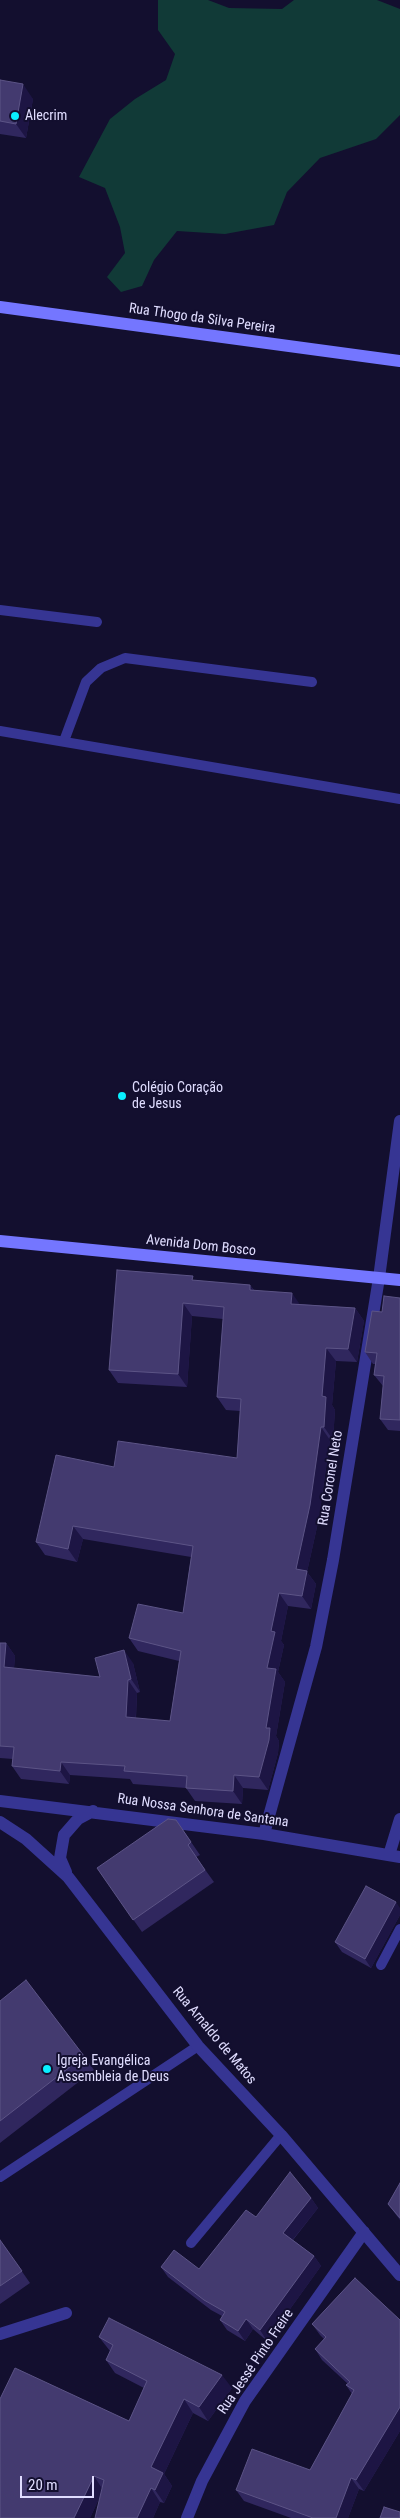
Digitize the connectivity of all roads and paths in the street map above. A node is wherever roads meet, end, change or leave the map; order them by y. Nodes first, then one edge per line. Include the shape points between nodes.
1 (0, 307) edge
2 (400, 361) edge
3 (0, 610) edge
4 (96, 622) dead end
5 (312, 682) dead end
6 (0, 731) edge
7 (64, 741) junction
8 (400, 800) edge
9 (400, 1121) edge
10 (0, 1241) edge
11 (380, 1278) junction
12 (400, 1280) edge
13 (0, 1801) edge
14 (93, 1811) junction
15 (400, 1819) edge
16 (0, 1823) edge
17 (264, 1834) junction
18 (395, 1856) edge
19 (68, 1877) junction
20 (400, 1929) edge
21 (381, 1965) dead end
22 (198, 2046) junction
23 (281, 2135) junction
24 (0, 2177) edge
25 (364, 2232) junction
26 (191, 2243) dead end
27 (400, 2275) edge
28 (66, 2313) dead end
29 (0, 2334) edge
30 (188, 2518) edge

1 - 2 main road, Rua Thogo da Silva Pereira
3 - 4 lane
5 - 7 lane via 125,658 101,668 86,682
6 - 7 lane
7 - 8 lane
9 - 11 street, Rua Coronel Neto
10 - 11 main road, Avenida Dom Bosco
11 - 12 main road, Avenida Dom Bosco
11 - 17 street, Rua Coronel Neto via 316,1647
13 - 14 street, Rua Nossa Senhora de Santana
14 - 17 street, Rua Nossa Senhora de Santana
14 - 19 street via 78,1819 64,1835 60,1858
15 - 18 street
16 - 19 street, Rua Arnaldo de Matos via 26,1839
17 - 18 street, Rua Nossa Senhora de Santana
19 - 22 street, Rua Arnaldo de Matos
20 - 21 lane
22 - 23 street, Rua Arnaldo de Matos
22 - 24 lane
23 - 25 street, Rua Arnaldo de Matos
23 - 26 lane
25 - 27 street, Rua Arnaldo de Matos
25 - 30 street, Rua Jessé Pinto Freire via 244,2401 202,2481
28 - 29 street

